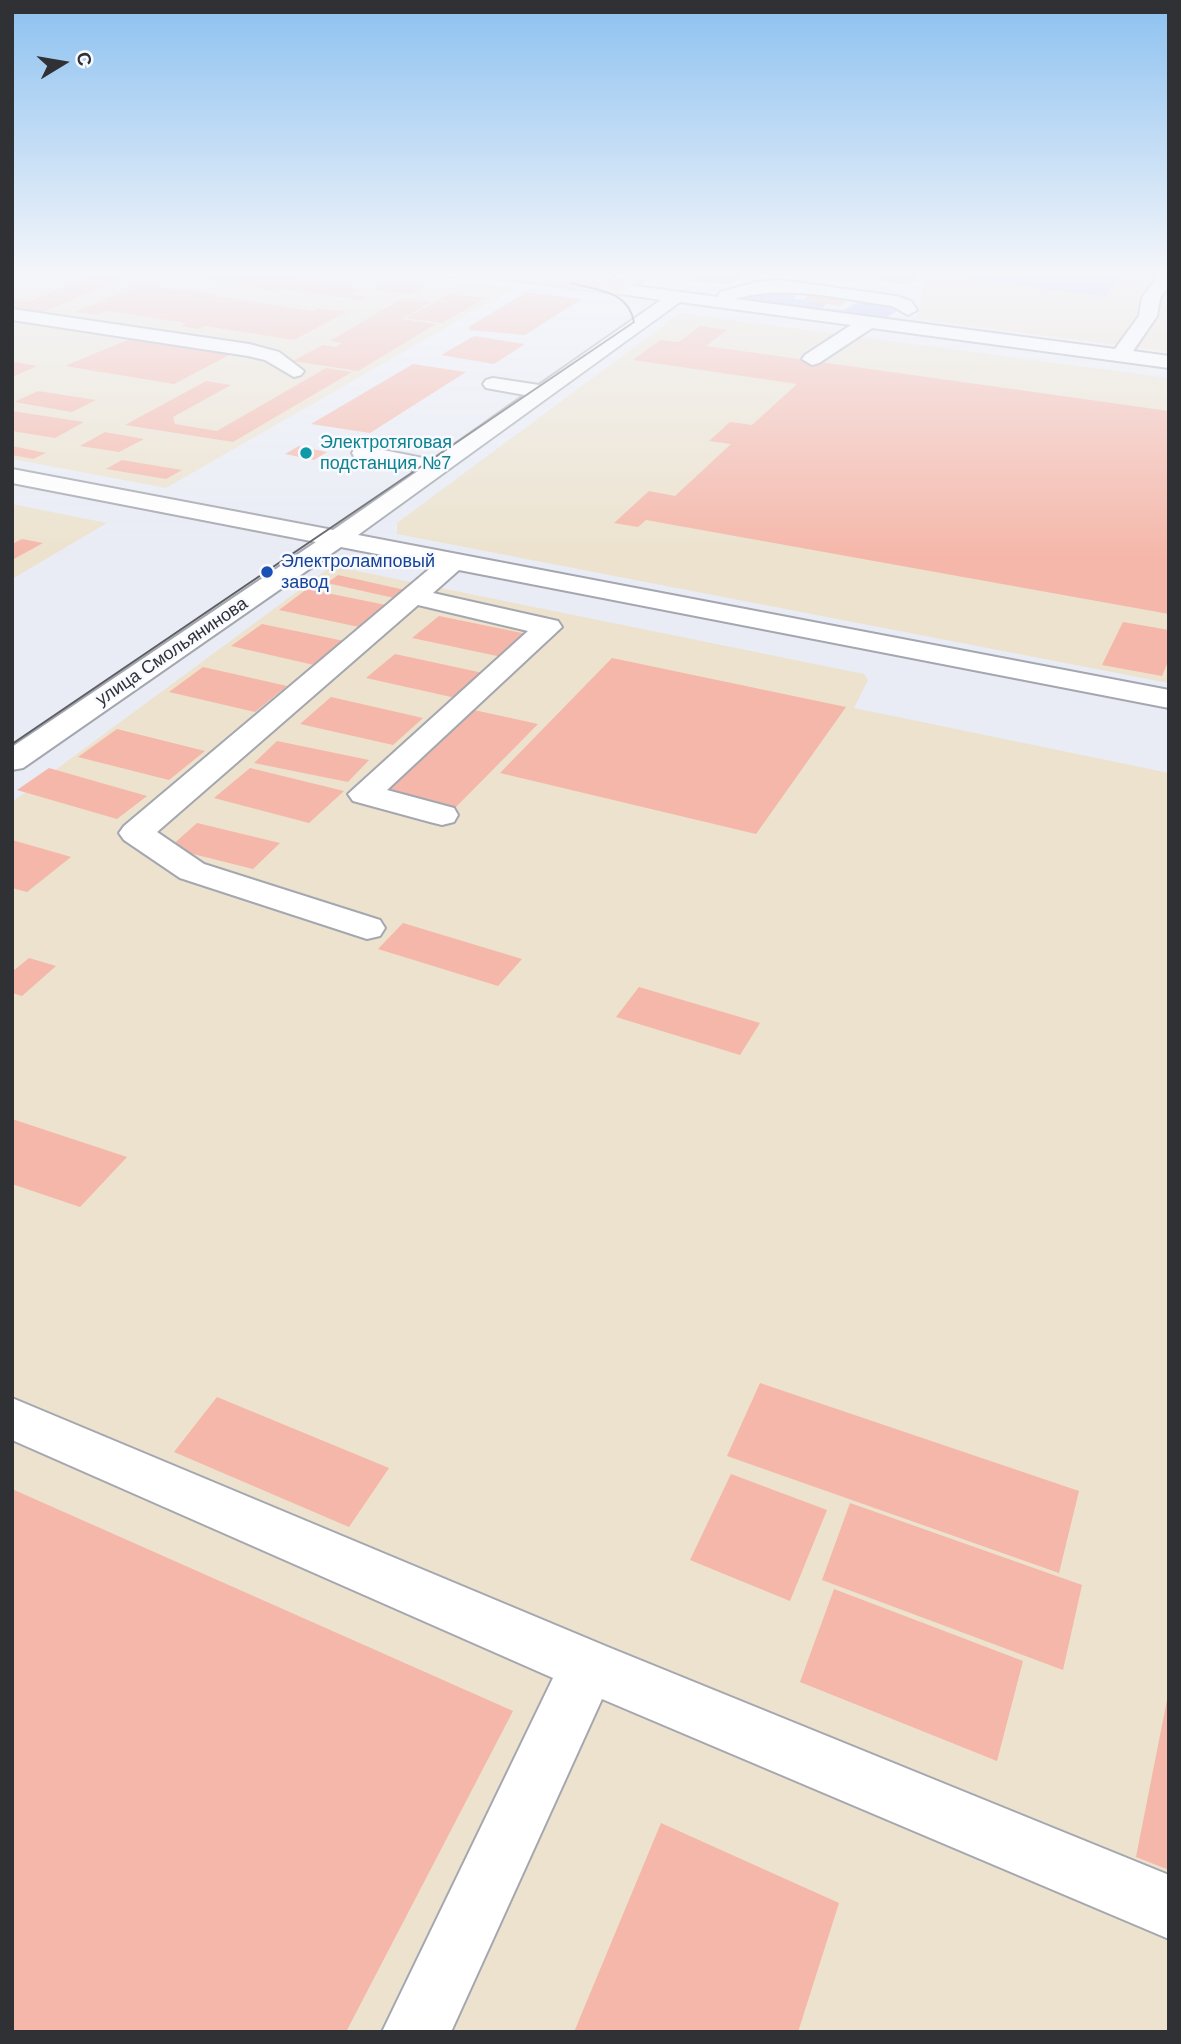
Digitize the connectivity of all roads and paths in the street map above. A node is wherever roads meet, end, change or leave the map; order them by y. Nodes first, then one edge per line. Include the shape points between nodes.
1 (289, 367) edge
2 (578, 367) edge
3 (294, 371) dead end
4 (493, 384) dead end
5 (544, 392) junction
6 (363, 453) dead end
7 (438, 468) junction
8 (12, 476) edge
9 (338, 538) junction
10 (454, 561) junction
11 (412, 596) junction
12 (1169, 699) edge
13 (12, 761) edge
14 (442, 815) dead end
15 (367, 928) dead end
16 (12, 1418) edge
17 (588, 1666) junction
18 (1169, 1907) edge
19 (416, 2032) edge

1 - 3 street
2 - 5 street, улица Смольянинова
4 - 5 street
5 - 7 street, улица Смольянинова
6 - 7 street
7 - 9 street, улица Смольянинова
8 - 9 street
9 - 10 street
9 - 13 street, улица Смольянинова
10 - 11 street
10 - 12 street
11 - 14 street via 548,627 364,794
11 - 15 street via 136,833 192,871
16 - 17 street
17 - 18 street
17 - 19 street

